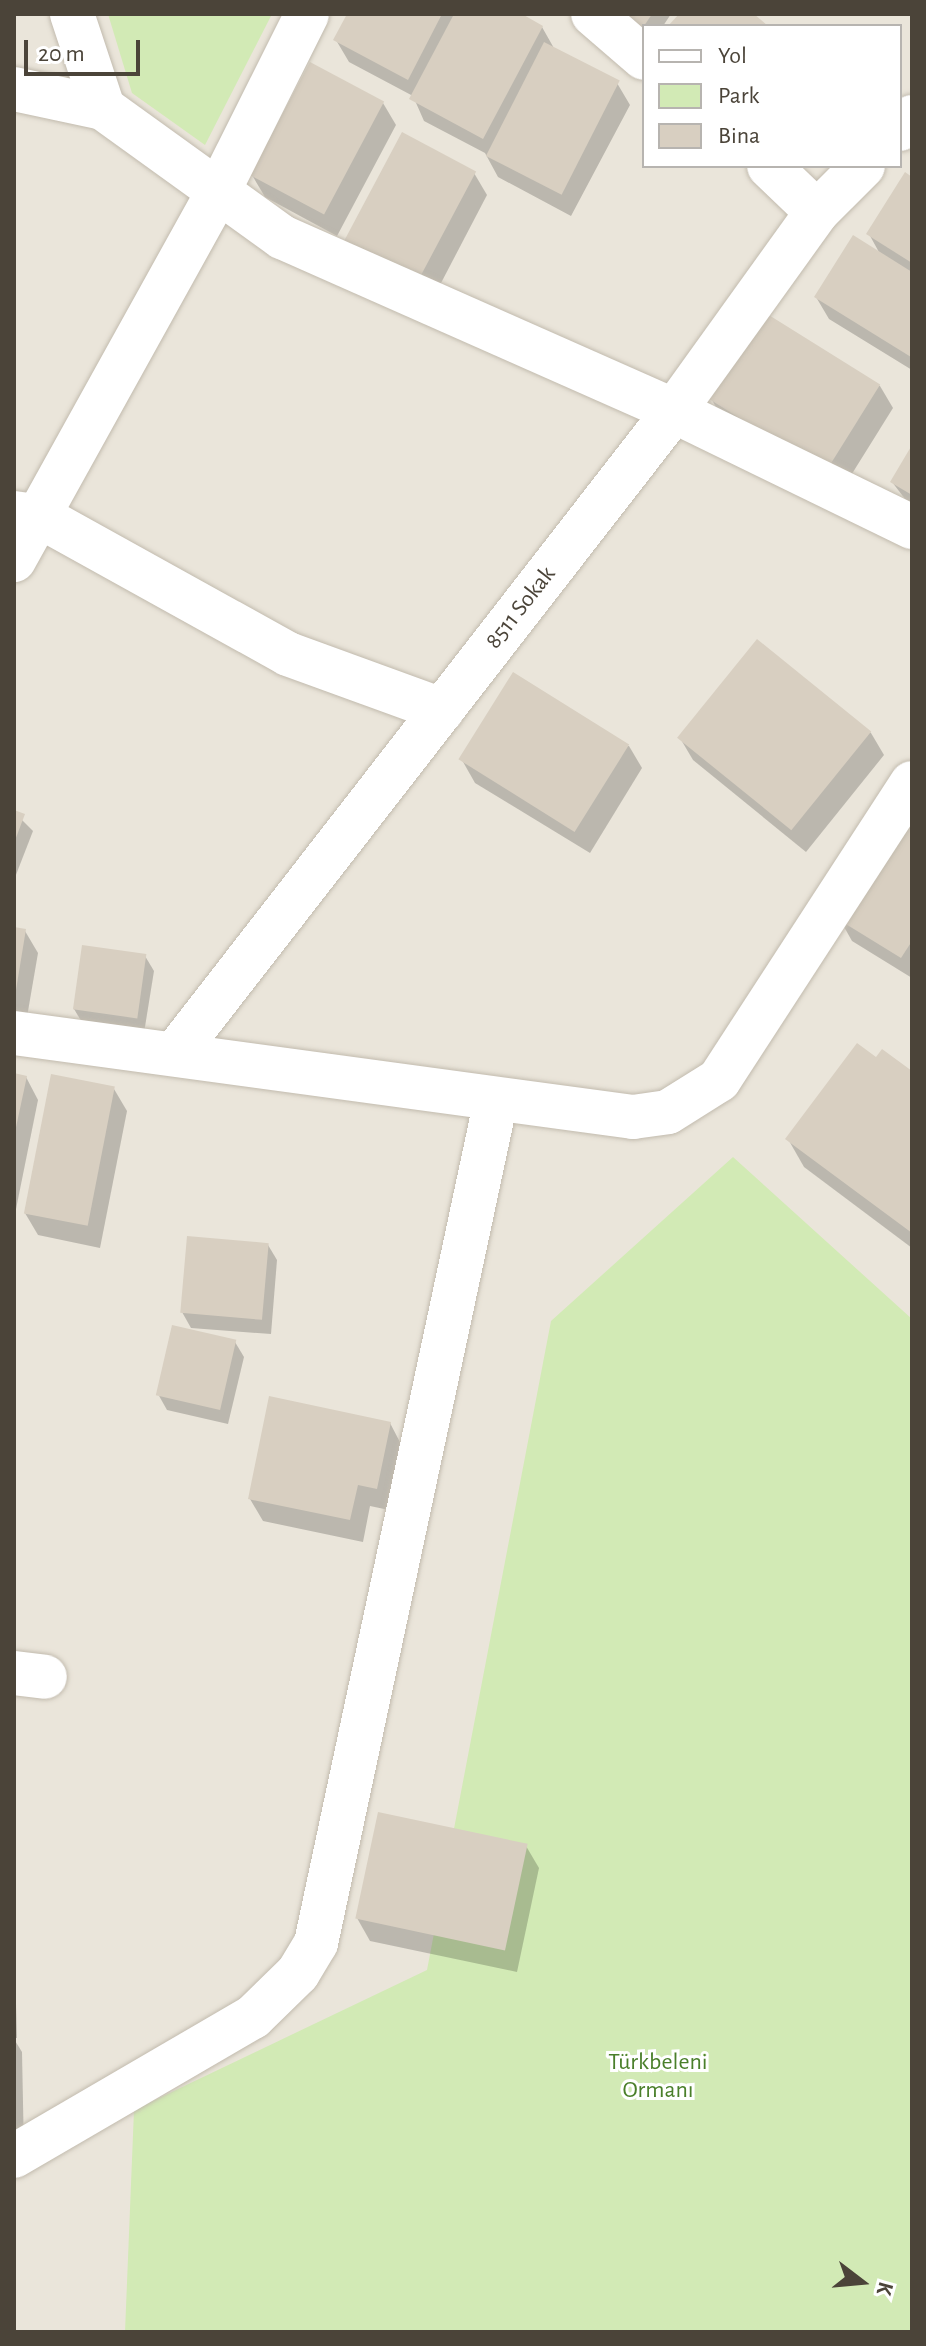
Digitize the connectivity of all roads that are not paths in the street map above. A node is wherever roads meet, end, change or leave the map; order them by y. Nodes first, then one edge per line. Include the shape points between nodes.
1 (72, 14) edge
2 (307, 14) edge
3 (593, 14) edge
4 (642, 56) edge
5 (14, 89) edge
6 (103, 108) junction
7 (771, 168) edge
8 (861, 168) edge
9 (216, 196) junction
10 (817, 212) junction
11 (674, 411) junction
12 (28, 515) edge
13 (912, 527) edge
14 (14, 560) edge
15 (442, 710) junction
16 (912, 783) edge
17 (14, 1033) edge
18 (177, 1051) junction
19 (496, 1100) junction
20 (14, 2156) edge

1 - 6 street
2 - 9 street
3 - 4 street
5 - 6 street
6 - 9 street
7 - 10 street
8 - 10 street, 8511 Sokak
9 - 11 street via 282,237
9 - 12 street
10 - 11 street, 8511 Sokak
11 - 13 street
11 - 15 street, 8511 Sokak
12 - 14 street
12 - 15 street via 288,654
15 - 18 street, 8511 Sokak
16 - 19 street via 719,1080 668,1112 633,1117
17 - 18 street
18 - 19 street via 284,1074
19 - 20 street via 316,1943 298,1973 253,2017

